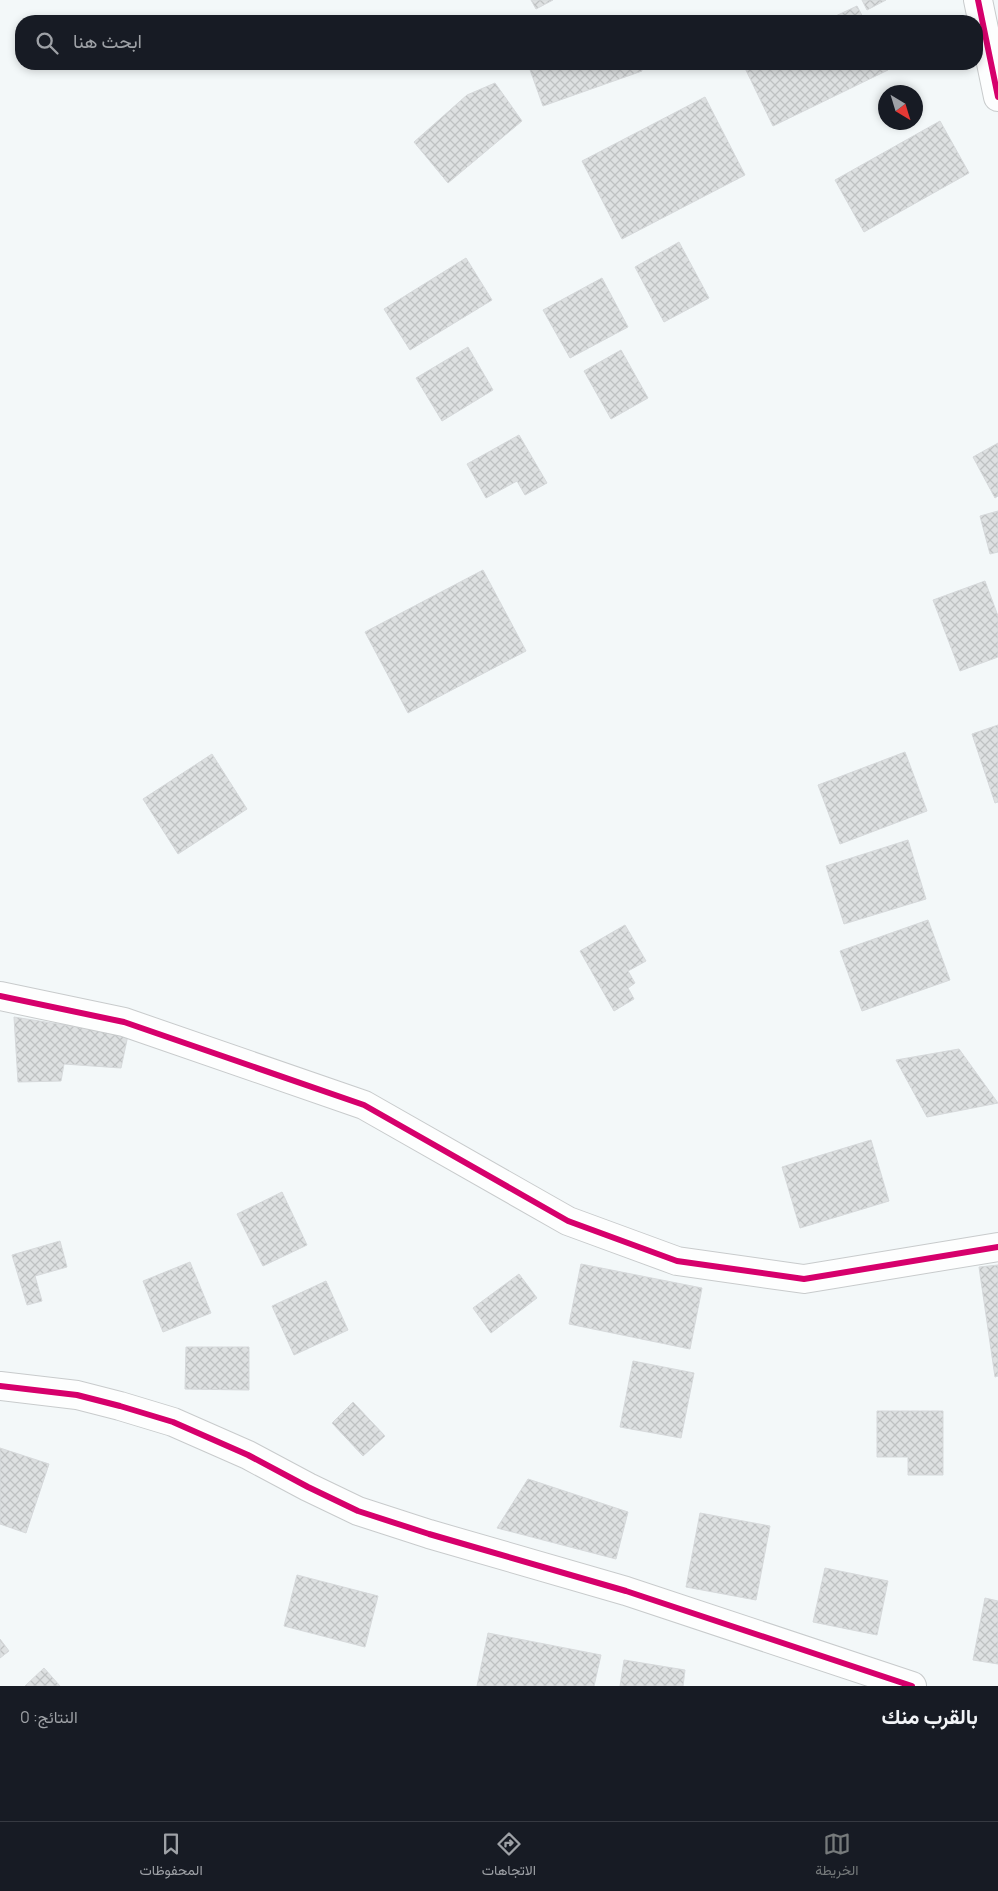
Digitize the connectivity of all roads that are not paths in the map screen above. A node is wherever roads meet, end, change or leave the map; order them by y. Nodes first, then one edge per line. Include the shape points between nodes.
1 (978, 0) edge
2 (981, 15) edge
3 (983, 24) edge
4 (998, 98) edge
5 (0, 996) edge
6 (998, 1247) edge
7 (0, 1386) edge
8 (912, 1686) edge

1 - 2 street
3 - 4 street
5 - 6 street via 124,1022 364,1105 568,1221 677,1261 804,1279
7 - 8 street via 77,1395 173,1422 358,1511 626,1592

